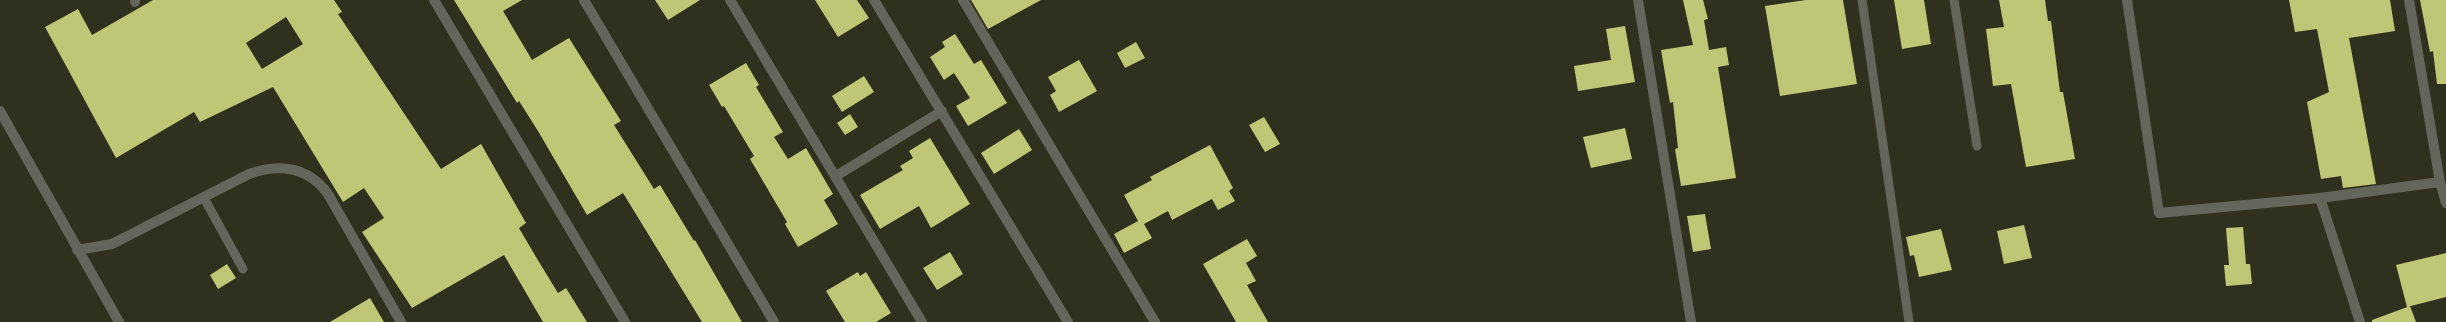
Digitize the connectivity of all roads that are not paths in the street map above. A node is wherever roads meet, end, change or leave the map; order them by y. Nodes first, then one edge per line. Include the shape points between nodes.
1 (434, 0) edge
2 (584, 0) edge
3 (730, 0) edge
4 (874, 0) edge
5 (963, 0) edge
6 (1638, 0) edge
7 (1862, 0) edge
8 (1954, 0) edge
9 (2127, 0) edge
10 (2409, 0) edge
11 (0, 111) edge
12 (942, 111) junction
13 (1977, 146) dead end
14 (836, 176) junction
15 (2440, 182) junction
16 (204, 198) junction
17 (2320, 198) junction
18 (2446, 203) edge
19 (77, 250) junction
20 (243, 269) dead end
21 (119, 322) edge
22 (401, 322) edge
23 (625, 322) edge
24 (774, 322) edge
25 (922, 322) edge
26 (1068, 322) edge
27 (1155, 322) edge
28 (1691, 322) edge
29 (1909, 322) edge
30 (2360, 322) edge

1 - 23 street
2 - 24 street
3 - 14 street
4 - 12 street
5 - 27 street
6 - 28 street
7 - 29 lane
8 - 13 lane
9 - 17 street via 2159,213
10 - 15 street
11 - 19 street
12 - 14 street
12 - 26 street
14 - 25 street
15 - 17 street
15 - 18 street
16 - 19 street via 112,244
16 - 20 lane
16 - 22 street via 239,178 265,169 290,168 312,178 328,194
17 - 30 street
19 - 21 street

